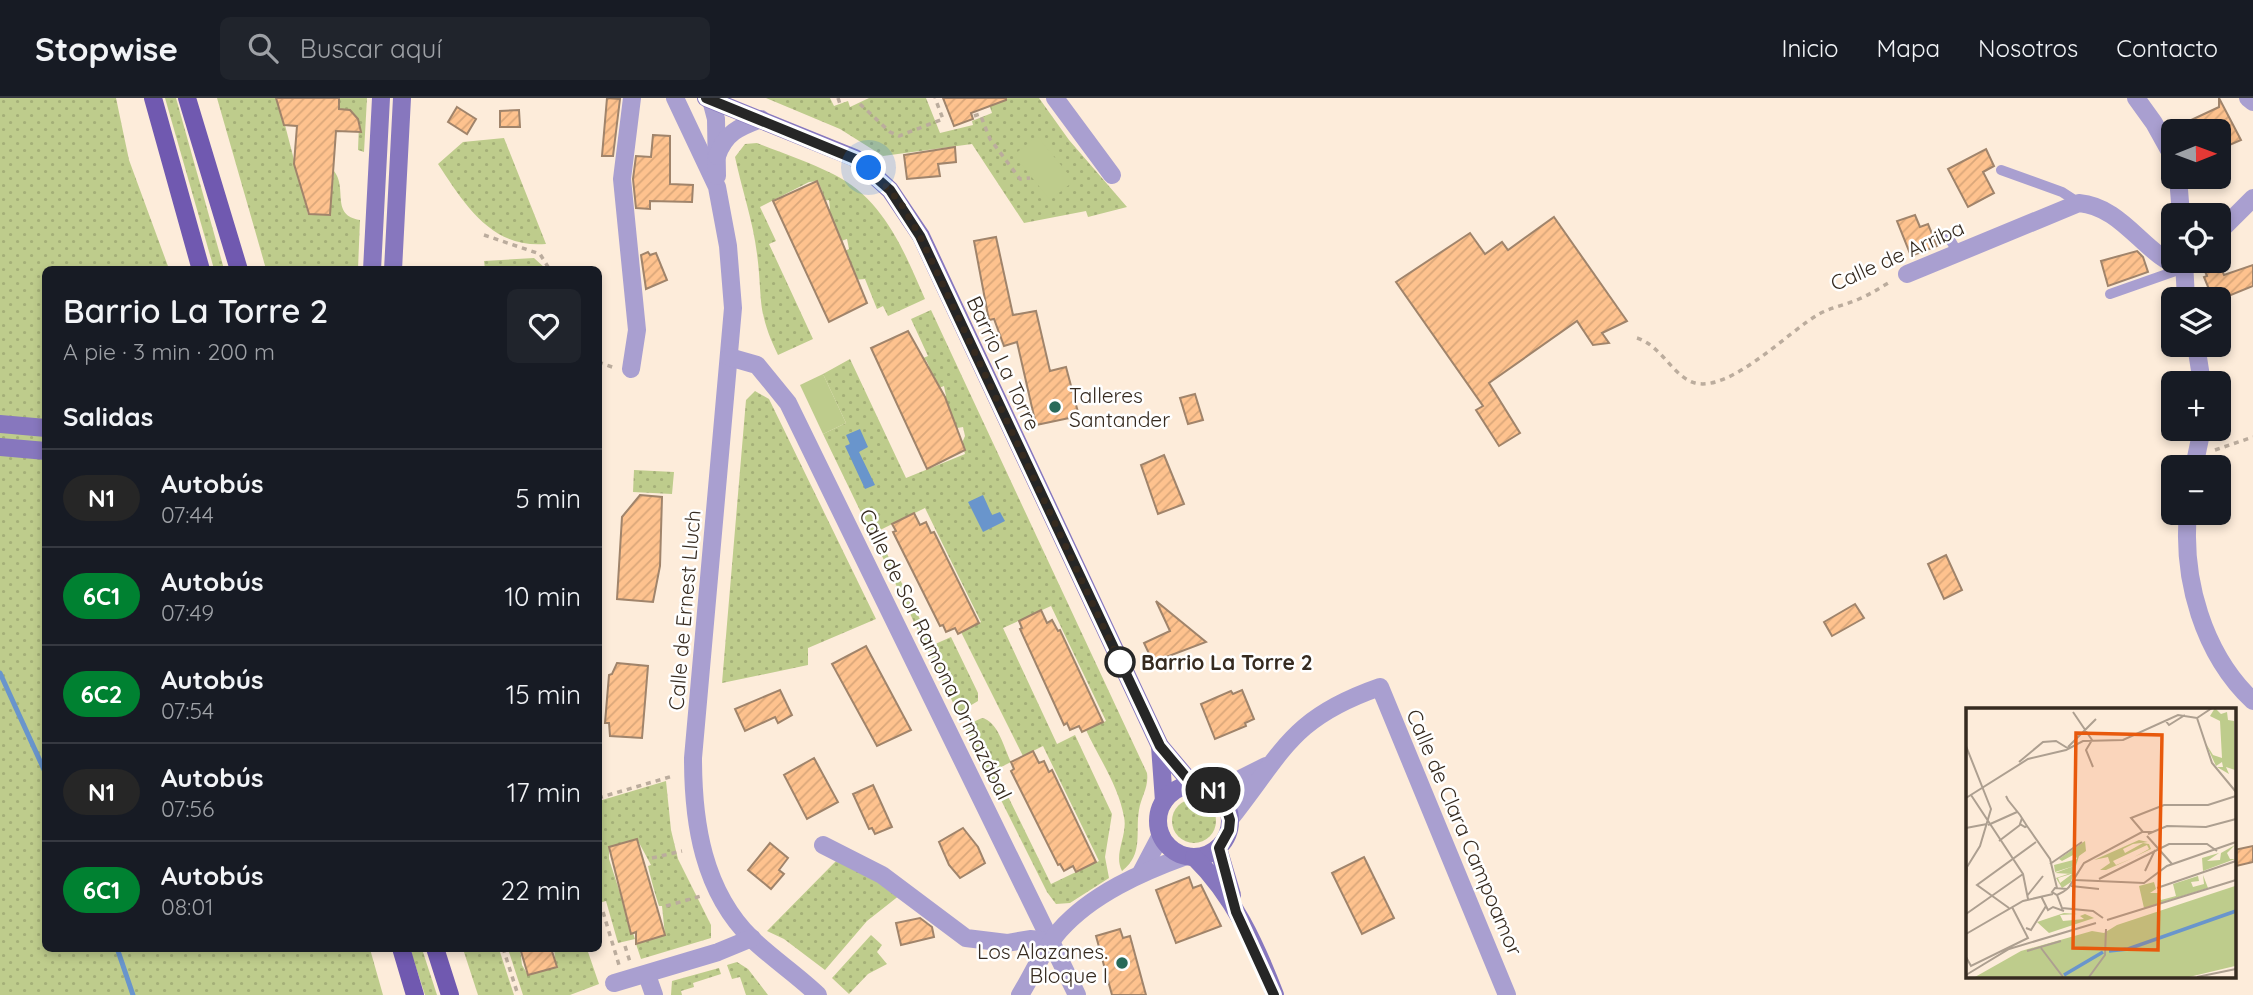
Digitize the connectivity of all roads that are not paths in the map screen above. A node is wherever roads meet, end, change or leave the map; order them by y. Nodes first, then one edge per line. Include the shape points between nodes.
1 (153, 98) edge
2 (187, 98) edge
3 (381, 98) edge
4 (402, 98) edge
5 (632, 98) edge
6 (674, 98) edge
7 (1055, 98) edge
8 (2136, 98) edge
9 (2248, 98) edge
10 (708, 99) edge
11 (2253, 102) edge
12 (761, 119) junction
13 (2161, 135) edge
14 (701, 148) junction
15 (716, 160) junction
16 (2001, 170) dead end
17 (1112, 175) dead end
18 (717, 187) junction
19 (2253, 198) edge
20 (2079, 203) junction
21 (2231, 220) edge
22 (1948, 236) dead end
23 (1958, 253) junction
24 (2161, 257) edge
25 (200, 266) edge
26 (238, 266) edge
27 (372, 266) edge
28 (393, 266) edge
29 (2161, 273) edge
30 (1907, 274) road end
31 (2110, 294) dead end
32 (729, 358) junction
33 (631, 369) dead end
34 (7, 424) edge
35 (42, 428) edge
36 (0, 447) edge
37 (42, 451) edge
38 (2188, 525) edge
39 (2253, 701) edge
40 (1160, 746) junction
41 (1269, 764) junction
42 (1198, 785) junction
43 (1164, 801) junction
44 (1230, 820) junction
45 (1161, 835) junction
46 (823, 845) dead end
47 (1219, 848) junction
48 (1190, 857) junction
49 (1141, 873) junction
50 (1236, 912) junction
51 (751, 938) junction
52 (1051, 941) junction
53 (402, 952) edge
54 (436, 952) edge
55 (647, 975) junction
56 (614, 983) dead end
57 (415, 995) edge
58 (450, 995) edge
59 (654, 995) edge
60 (818, 995) edge
61 (1020, 995) edge
62 (1077, 995) edge
63 (1275, 995) edge
64 (1507, 995) edge

1 - 25 main road
2 - 26 main road
3 - 27 main road
4 - 28 main road
5 - 33 street via 622,179 637,330
6 - 14 street, Calle de Ernest Lluch
7 - 17 street
8 - 13 street
9 - 11 street
10 - 12 main road, Barrio La Torre
10 - 14 street, Calle de Ernest Lluch via 702,116
10 - 15 street, Calle de Ernest Lluch via 716,120
12 - 15 street via 736,128 722,140
12 - 40 main road, Barrio La Torre via 855,159 900,202
14 - 18 street, Calle de Ernest Lluch
15 - 18 street, Calle de Ernest Lluch
16 - 20 lane via 2062,192
18 - 32 street, Calle de Ernest Lluch via 725,219 733,308
19 - 21 street
20 - 23 street, Calle de Arriba
20 - 24 street via 2107,214
22 - 23 lane
23 - 30 street, Calle de Arriba
29 - 31 lane
32 - 51 street, Calle de Ernest Lluch via 693,777 697,833 705,859
32 - 52 street, Calle de Sor Ramona Ormazábal via 757,365 788,403
34 - 35 main road
36 - 37 main road
38 - 39 street via 2187,563 2206,631 2224,665
40 - 42 main road, Barrio La Torre
40 - 43 main road, Barrio La Torre
41 - 42 street via 1234,782
41 - 44 street
41 - 64 street, Calle de Clara Campoamor via 1311,719 1344,699 1380,687
42 - 43 main road via 1179,788
42 - 44 main road, Barrio La Torre via 1223,798
43 - 45 main road, Barrio La Torre via 1158,818
44 - 47 main road
45 - 48 main road via 1171,849
45 - 49 street
46 - 52 street via 882,875 965,939
47 - 48 main road
47 - 50 main road
48 - 49 street
48 - 50 main road via 1211,874
49 - 52 street via 1087,907
50 - 63 main road
51 - 55 street
51 - 60 street, Calle de Ernest Lluch
52 - 61 street
52 - 62 street, Calle de Sor Ramona Ormazábal
53 - 57 main road
54 - 58 main road
55 - 56 street
55 - 59 street

